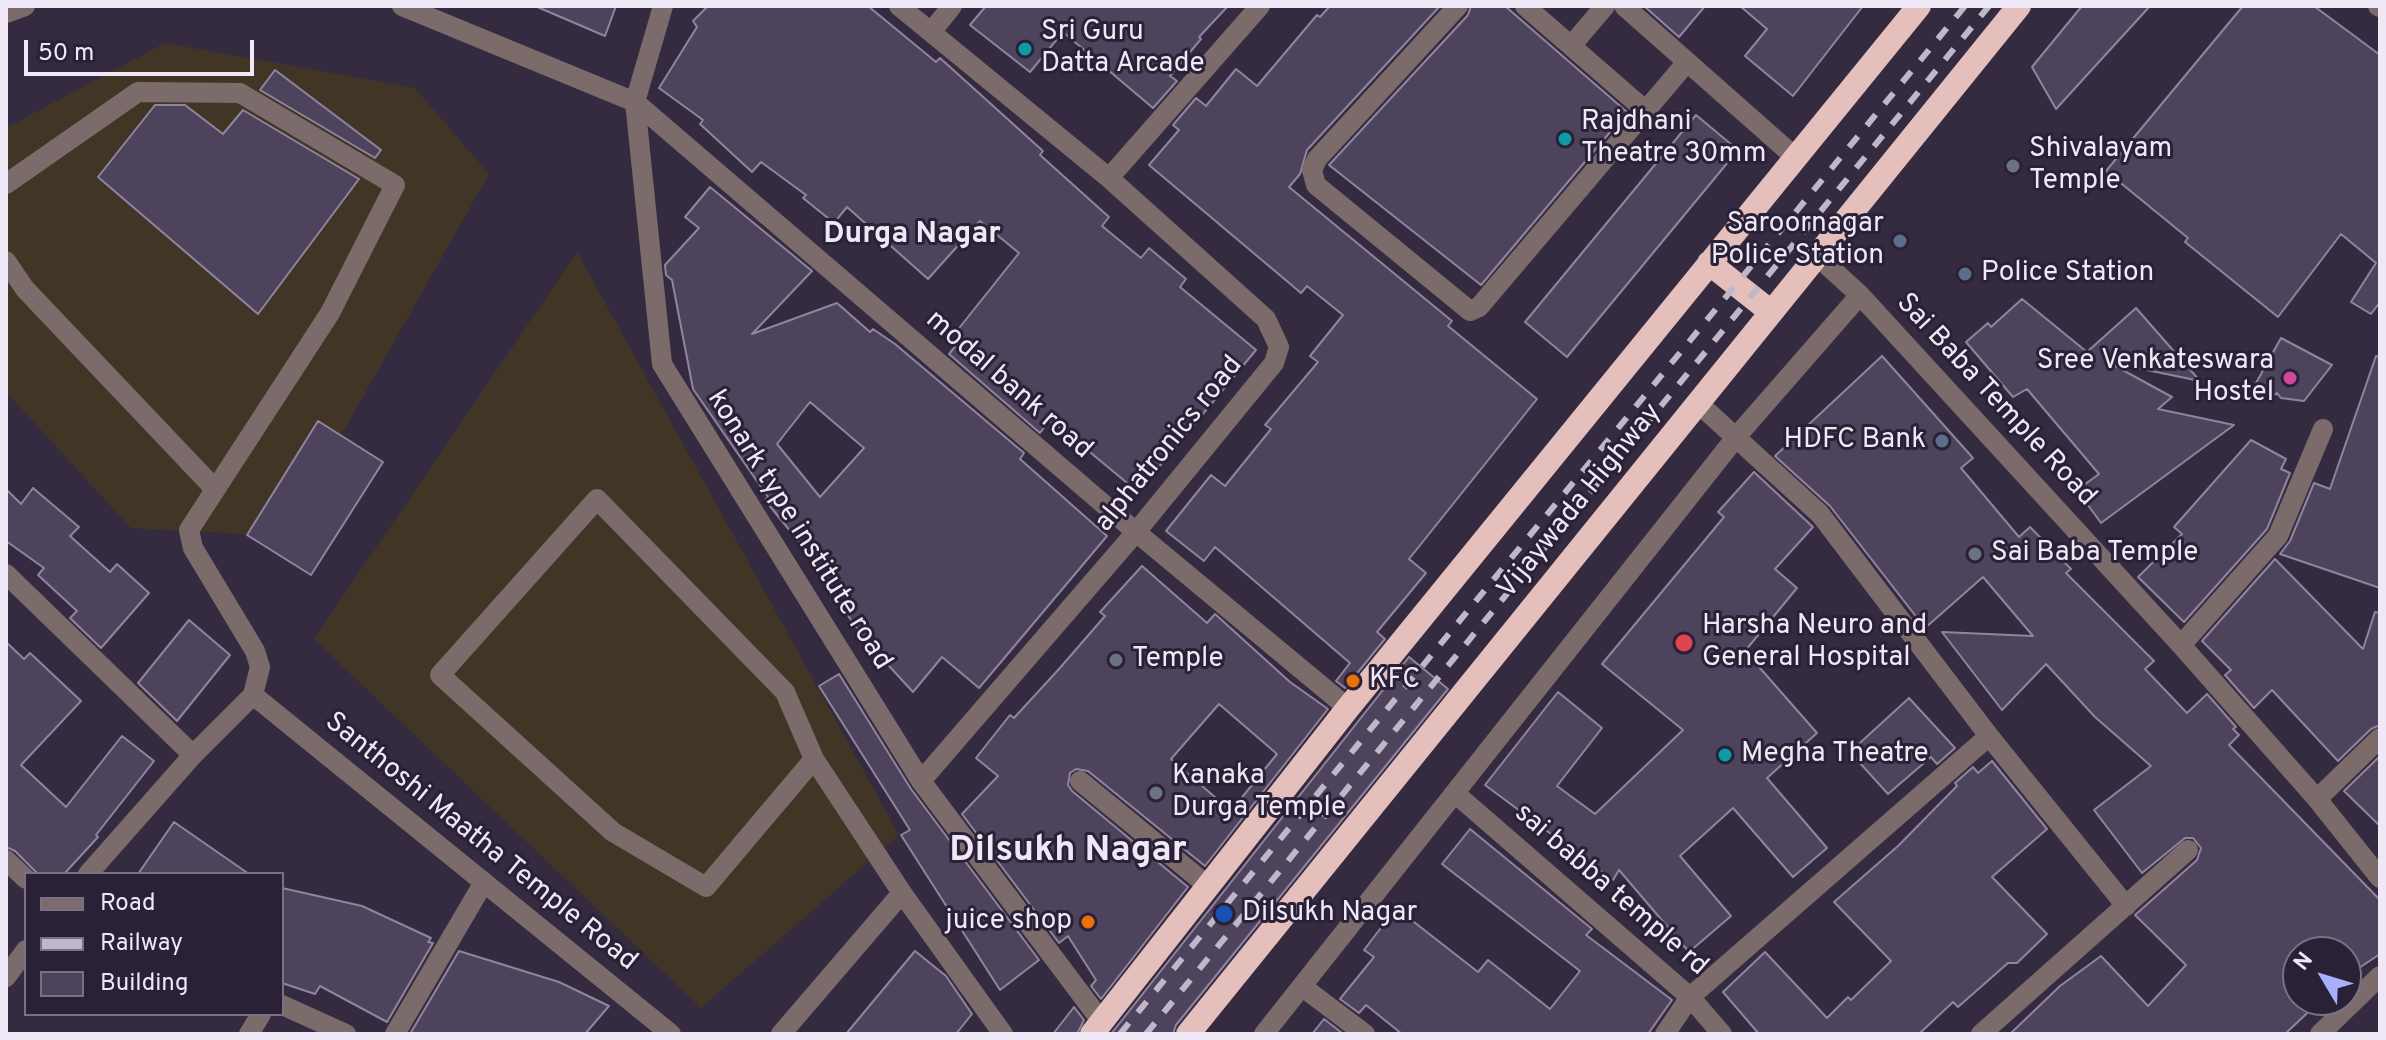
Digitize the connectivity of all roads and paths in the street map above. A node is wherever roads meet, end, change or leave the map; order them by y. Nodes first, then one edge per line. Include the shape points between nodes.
1 (25, 6) edge
2 (402, 6) edge
3 (663, 6) edge
4 (899, 6) edge
5 (952, 6) edge
6 (1260, 6) edge
7 (1458, 6) edge
8 (1525, 6) edge
9 (1605, 6) edge
10 (1624, 6) edge
11 (1919, 6) edge
12 (2019, 6) edge
13 (6, 13) edge
14 (932, 31) junction
15 (1571, 46) junction
16 (1687, 62) junction
17 (635, 102) junction
18 (1646, 111) junction
19 (1796, 158) junction
20 (1109, 178) junction
21 (6, 184) edge
22 (1816, 255) junction
23 (6, 261) edge
24 (1709, 263) junction
25 (1860, 295) junction
26 (1771, 312) junction
27 (1699, 404) junction
28 (2323, 429) dead end
29 (1737, 436) junction
30 (214, 488) junction
31 (1136, 532) junction
32 (6, 574) edge
33 (2181, 645) junction
34 (253, 695) junction
35 (1348, 708) junction
36 (1989, 736) junction
37 (2380, 738) edge
38 (193, 755) junction
39 (814, 759) junction
40 (921, 781) junction
41 (1080, 781) dead end
42 (1457, 795) junction
43 (2317, 799) junction
44 (2188, 850) dead end
45 (6, 860) edge
46 (90, 872) edge
47 (24, 877) edge
48 (2380, 878) edge
49 (484, 882) junction
50 (1208, 886) junction
51 (902, 893) junction
52 (2126, 906) junction
53 (24, 953) edge
54 (2380, 976) edge
55 (6, 977) edge
56 (1304, 988) junction
57 (1690, 997) junction
58 (284, 1006) edge
59 (260, 1016) edge
60 (1097, 1028) edge
61 (249, 1034) edge
62 (346, 1034) edge
63 (395, 1034) edge
64 (671, 1034) edge
65 (781, 1034) edge
66 (1003, 1034) edge
67 (1188, 1034) edge
68 (1264, 1034) edge
69 (1365, 1034) edge
70 (1665, 1034) edge
71 (1722, 1034) edge
72 (1981, 1034) edge
73 (2320, 1034) edge

1 - 13 street
2 - 17 street, modal bank road
3 - 17 street, konark type institute road
4 - 14 street, alphatronics road
5 - 14 street
6 - 20 street
7 - 18 street via 1312,170 1316,185 1470,311 1479,307
8 - 15 street
9 - 15 street
10 - 16 street
11 - 19 highway, Vijaywada Highway
12 - 22 highway, Vijaywada Highway
14 - 20 street, alphatronics road
15 - 18 street
16 - 18 street
16 - 19 street
17 - 31 street, modal bank road
17 - 40 street, konark type institute road via 662,364
19 - 24 highway, Vijaywada Highway
20 - 31 street, alphatronics road via 1266,319 1279,347 1274,363
21 - 30 street via 138,92 240,93 395,185 330,313
22 - 25 street, Sai Baba Temple Road
22 - 26 highway, Vijaywada Highway
23 - 30 street via 25,289
24 - 26 highway
24 - 35 highway, Vijaywada Highway
25 - 29 street
25 - 33 street, Sai Baba Temple Road
26 - 27 highway, Vijaywada Highway
27 - 29 street
27 - 67 highway, Vijaywada Highway
28 - 33 street via 2278,536
29 - 36 street via 1820,514
29 - 42 street
30 - 34 street via 189,530 193,548 255,651 260,667
31 - 35 street, modal bank road
31 - 40 street, alphatronics road
32 - 38 street
33 - 43 street, Sai Baba Temple Road
34 - 38 street
34 - 49 street, Santhoshi Maatha Temple Road
35 - 50 highway, Vijaywada Highway
36 - 52 street
36 - 57 street
37 - 43 street
38 - 46 street
39 - 39 street via 706,887 613,832 440,675 597,499 785,692
39 - 51 street
40 - 60 street, konark type institute road
41 - 50 street
42 - 56 street
42 - 57 street, sai babba temple rd
43 - 48 street, Sai Baba Temple Road
44 - 52 street
45 - 47 street
49 - 63 street
49 - 64 street, Santhoshi Maatha Temple Road
50 - 60 highway, Vijaywada Highway
51 - 65 street
51 - 66 street
52 - 72 street
53 - 55 street
54 - 73 street
56 - 68 street
56 - 69 street
57 - 70 street
57 - 71 street, sai babba temple rd
58 - 62 street
59 - 61 street

